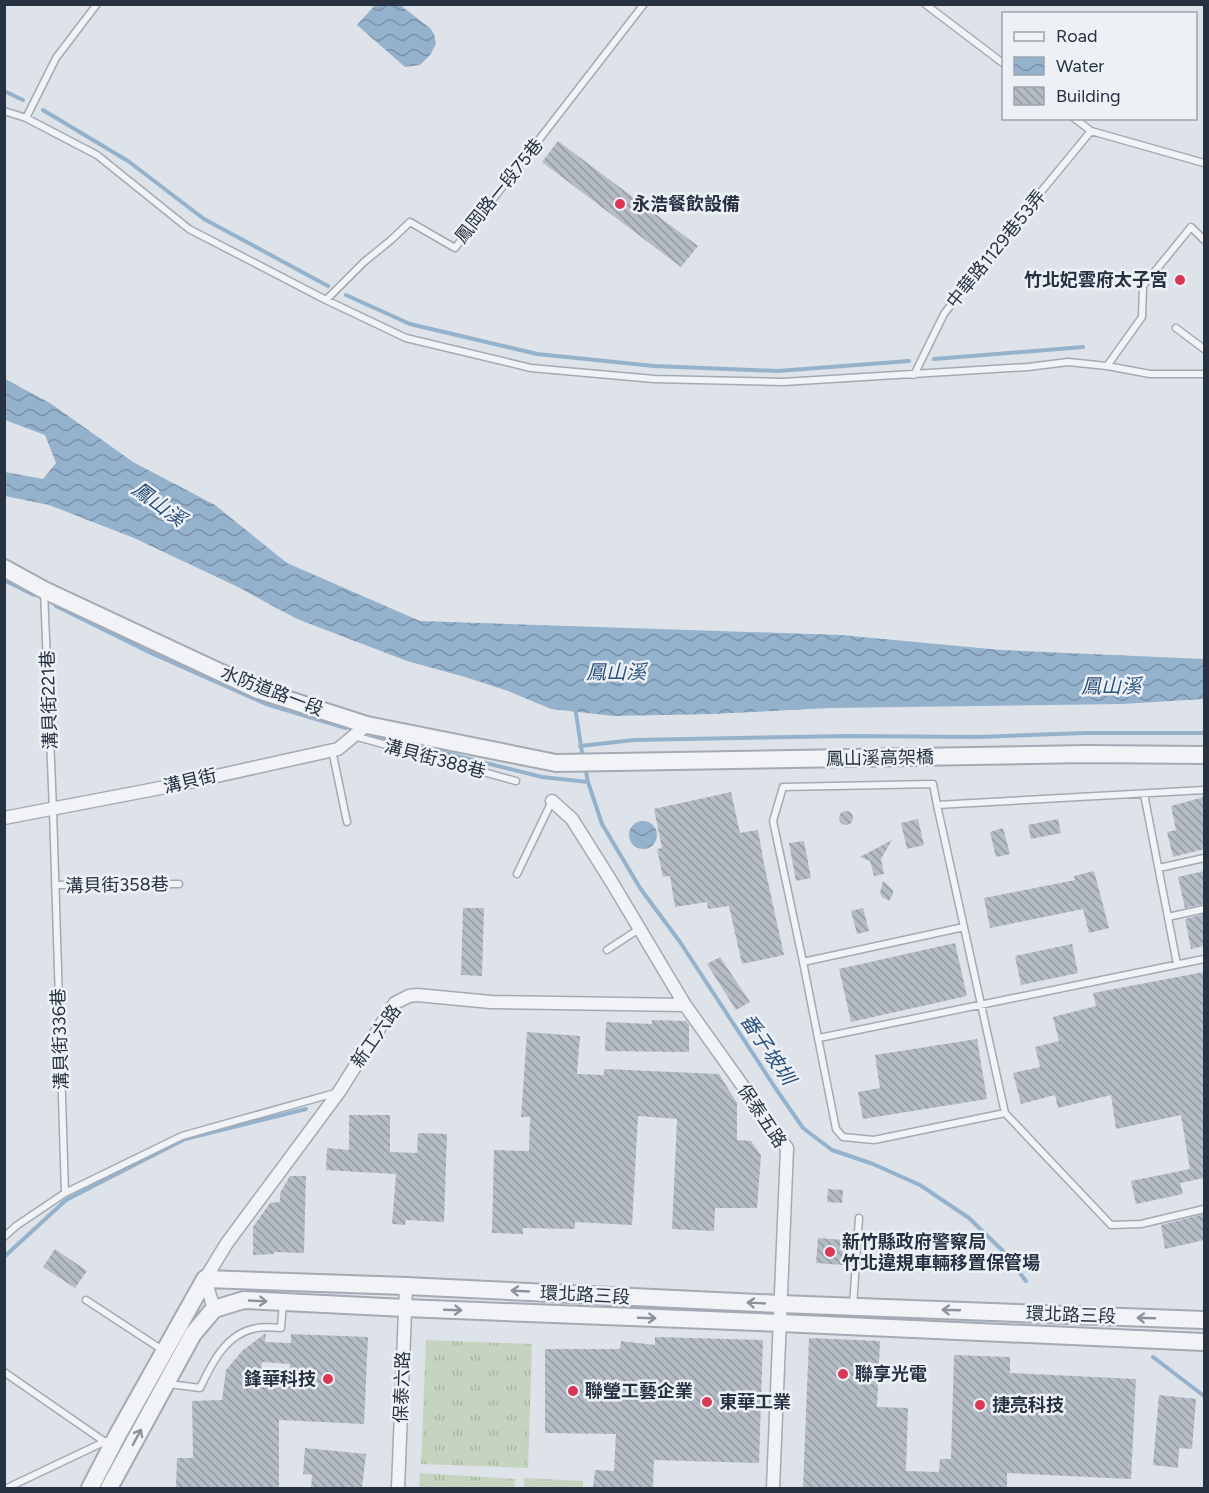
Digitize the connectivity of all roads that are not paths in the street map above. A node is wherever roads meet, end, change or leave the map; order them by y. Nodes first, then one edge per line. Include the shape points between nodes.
1 (97, 4) edge
2 (644, 4) edge
3 (925, 4) edge
4 (1002, 62) edge
5 (4, 111) edge
6 (26, 118) junction
7 (1077, 120) edge
8 (1091, 131) junction
9 (1204, 163) edge
10 (1204, 240) edge
11 (326, 300) junction
12 (1176, 328) dead end
13 (1204, 349) edge
14 (1107, 366) junction
15 (1204, 374) edge
16 (914, 375) junction
17 (4, 568) edge
18 (44, 590) junction
19 (367, 725) junction
20 (354, 736) junction
21 (332, 750) junction
22 (1204, 755) edge
23 (556, 763) joint
24 (516, 781) dead end
25 (1204, 790) edge
26 (1144, 794) junction
27 (552, 801) joint
28 (937, 805) junction
29 (53, 810) junction
30 (4, 818) edge
31 (347, 822) dead end
32 (1204, 858) edge
33 (1158, 868) junction
34 (517, 874) dead end
35 (179, 884) dead end
36 (55, 885) junction
37 (1204, 909) edge
38 (1168, 917) junction
39 (964, 927) junction
40 (639, 928) junction
41 (607, 950) dead end
42 (1204, 959) edge
43 (803, 962) junction
44 (1177, 964) junction
45 (685, 1005) junction
46 (982, 1005) junction
47 (819, 1038) junction
48 (339, 1092) junction
49 (1005, 1113) junction
50 (65, 1193) junction
51 (1204, 1209) edge
52 (859, 1218) dead end
53 (4, 1237) edge
54 (205, 1279) junction
55 (406, 1286) junction
56 (86, 1300) dead end
57 (283, 1302) junction
58 (780, 1304) junction
59 (853, 1307) junction
60 (405, 1308) junction
61 (214, 1309) junction
62 (1204, 1320) edge
63 (780, 1323) junction
64 (1204, 1342) edge
65 (165, 1351) junction
66 (4, 1372) edge
67 (166, 1384) junction
68 (111, 1439) junction
69 (6, 1488) edge
70 (90, 1488) edge
71 (109, 1488) edge
72 (398, 1488) edge
73 (773, 1488) edge

1 - 6 lane via 56,58
2 - 11 lane, 鳳岡路一段75巷 via 455,249 410,222
3 - 4 lane
5 - 6 lane
6 - 11 lane via 97,154 189,229
7 - 8 lane
8 - 9 lane
8 - 16 lane, 中華路1129巷53弄 via 944,314
10 - 14 lane via 1191,227 1143,286 1142,318
11 - 16 lane via 406,338 531,368 654,379 783,382
12 - 13 lane
14 - 15 lane via 1150,374
14 - 16 lane via 1068,362
17 - 18 street, 水防道路一段
18 - 19 street, 水防道路一段 via 258,690
18 - 29 lane, 溝貝街221巷
19 - 20 street, 溝貝街
19 - 23 street, 水防道路一段
20 - 21 street, 溝貝街
20 - 24 lane, 溝貝街388巷
21 - 29 street, 溝貝街
21 - 31 lane
22 - 23 street, 鳳山溪高架橋
25 - 26 lane
26 - 28 lane
26 - 33 lane
27 - 34 lane
27 - 40 street, 保泰五路 via 572,819
28 - 39 lane
28 - 43 lane via 933,784 783,788 773,821
29 - 30 street, 溝貝街
29 - 36 lane, 溝貝街336巷
32 - 33 lane
33 - 38 lane
35 - 36 lane, 溝貝街358巷
36 - 50 lane, 溝貝街336巷
37 - 38 lane
38 - 44 lane
39 - 43 lane
39 - 46 lane
40 - 41 lane
40 - 45 street, 保泰五路
42 - 44 lane
43 - 47 lane
44 - 46 lane
45 - 48 street, 新工六路 via 491,1002 409,996 395,1004
45 - 58 street, 保泰五路 via 787,1148
46 - 47 lane
46 - 49 lane
47 - 49 lane via 836,1129 843,1137 874,1140
48 - 50 lane via 182,1136
48 - 54 street, 新工六路 via 227,1243
49 - 51 lane via 1111,1225 1141,1224
50 - 53 lane
52 - 59 lane
54 - 55 street, 環北路三段
54 - 61 street
54 - 65 street
58 -> 55 street, 環北路三段
55 - 60 street, 保泰六路
56 - 65 lane
57 - 60 street, 環北路三段
61 -> 57 street, 環北路三段 via 244,1300
57 - 67 lane via 281,1328 256,1328 226,1344 200,1388
58 - 59 street, 環北路三段
58 - 63 street, 保泰五路
62 -> 59 street, 環北路三段
60 -> 63 street, 環北路三段
60 - 72 street, 保泰六路
61 - 67 street via 193,1334
63 - 64 street, 環北路三段
63 - 73 street, 保泰五路
65 - 68 street
66 - 68 lane
71 -> 67 street
68 - 69 lane
68 - 70 street

